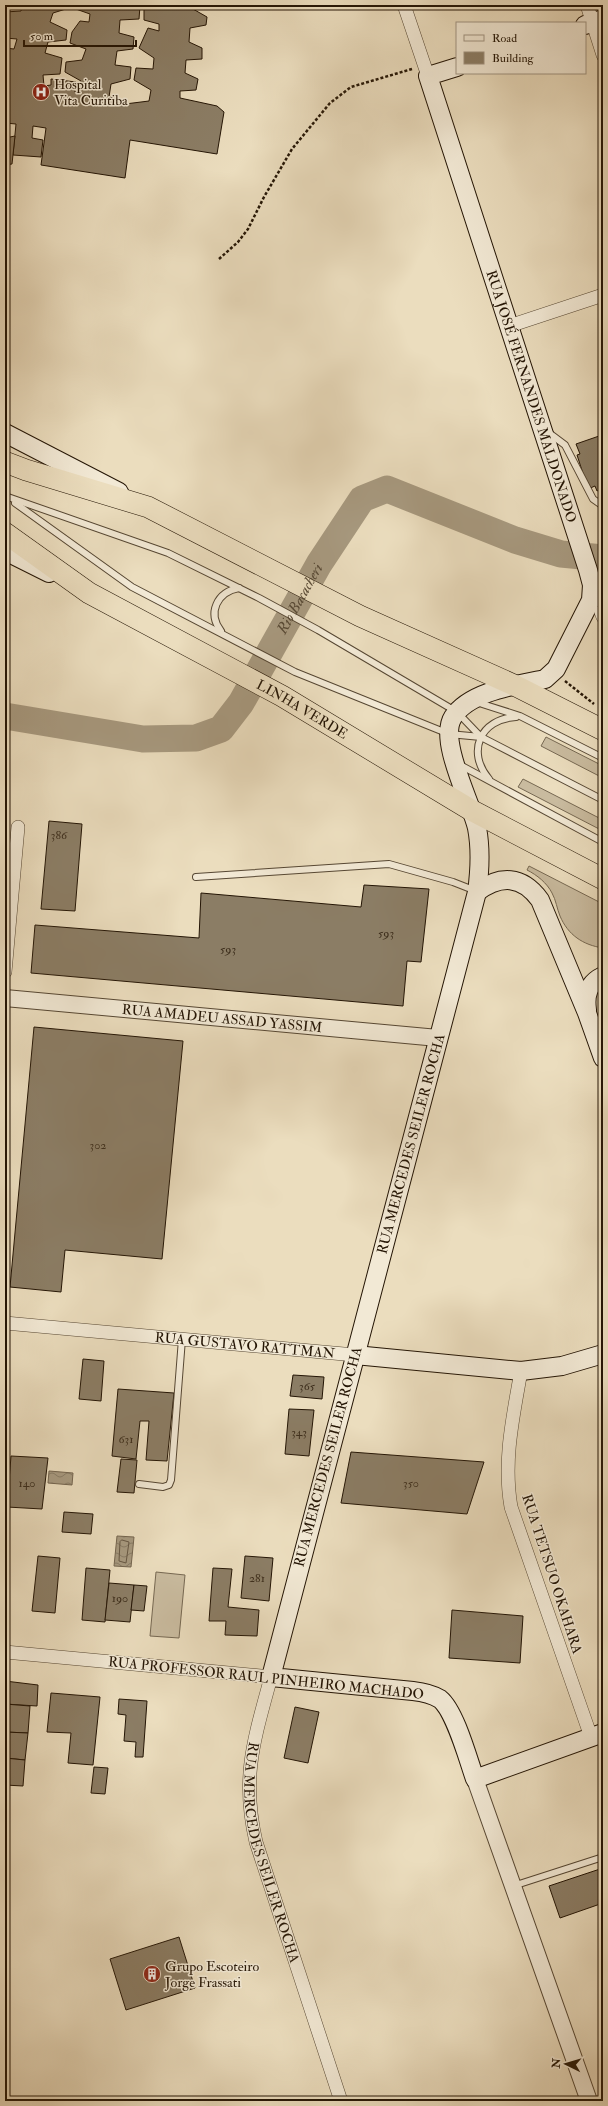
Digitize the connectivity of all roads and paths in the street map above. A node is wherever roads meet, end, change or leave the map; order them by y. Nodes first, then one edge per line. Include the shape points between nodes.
1 (404, 5) edge
2 (587, 5) edge
3 (594, 22) edge
4 (603, 55) edge
5 (456, 67) edge
6 (428, 76) junction
7 (219, 259) dead end
8 (603, 295) edge
9 (509, 326) junction
10 (541, 427) junction
11 (5, 433) edge
12 (5, 462) edge
13 (7, 497) edge
14 (603, 506) edge
15 (148, 507) junction
16 (5, 533) edge
17 (5, 551) edge
18 (239, 588) junction
19 (89, 593) junction
20 (222, 632) junction
21 (567, 682) dead end
22 (516, 686) junction
23 (472, 701) junction
24 (597, 707) dead end
25 (457, 712) junction
26 (520, 716) junction
27 (603, 730) edge
28 (449, 734) junction
29 (481, 737) junction
30 (603, 758) edge
31 (455, 763) junction
32 (492, 782) junction
33 (603, 800) edge
34 (471, 810) junction
35 (18, 827) dead end
36 (603, 842) edge
37 (196, 877) dead end
38 (603, 880) edge
39 (477, 892) junction
40 (5, 972) edge
41 (603, 976) edge
42 (5, 998) edge
43 (587, 1013) junction
44 (438, 1038) junction
45 (603, 1058) edge
46 (5, 1323) edge
47 (182, 1339) junction
48 (603, 1354) edge
49 (355, 1355) junction
50 (521, 1371) junction
51 (139, 1484) dead end
52 (5, 1652) edge
53 (271, 1677) junction
54 (597, 1735) edge
55 (475, 1779) junction
56 (603, 1857) edge
57 (513, 1886) junction
58 (341, 2101) edge
59 (589, 2101) edge

1 - 6 street
2 - 3 street
3 - 4 street
5 - 6 main road
6 - 7 path via 420,71 407,69 351,87 330,103 292,149 248,229
6 - 9 main road, RUA JOSÉ FERNANDES MALDONADO
8 - 9 street
9 - 10 main road, RUA JOSÉ FERNANDES MALDONADO
10 - 14 lane via 565,445 593,499
10 - 22 main road, RUA JOSÉ FERNANDES MALDONADO via 588,570 592,586 591,600 556,669 544,679
11 - 15 main road
12 - 15 highway
13 - 18 lane via 168,553
13 - 20 lane via 116,576
15 - 22 highway via 377,624
16 - 19 highway, LINHA VERDE
17 - 19 main road
18 - 20 lane via 225,593 216,604 214,619
18 - 25 lane via 318,630
19 - 34 highway, LINHA VERDE via 282,696
20 - 28 lane via 295,672
21 - 24 path
22 - 23 main road, RUA JOSÉ FERNANDES MALDONADO via 497,690
22 - 27 highway
23 - 25 main road, RUA JOSÉ FERNANDES MALDONADO
23 - 26 lane
25 - 28 main road via 451,722
25 - 29 lane
26 - 29 lane via 504,718 490,725
26 - 30 lane
28 - 29 lane
28 - 31 main road, RUA MERCEDES SEILER ROCHA
29 - 32 lane via 477,753 481,769
29 - 33 lane
31 - 32 lane
31 - 34 main road, RUA MERCEDES SEILER ROCHA
32 - 36 lane
34 - 38 highway, LINHA VERDE
34 - 39 main road, RUA MERCEDES SEILER ROCHA via 480,848
35 - 40 street
37 - 39 lane via 388,864 453,882
39 - 43 main road via 488,883 504,880 519,882 533,891 540,900
39 - 44 main road, RUA MERCEDES SEILER ROCHA
41 - 43 main road via 595,980 587,993
42 - 44 street, RUA AMADEU ASSAD YASSIM
43 - 45 main road
44 - 49 main road, RUA MERCEDES SEILER ROCHA
46 - 47 street, RUA GUSTAVO RATTMAN
47 - 49 street, RUA GUSTAVO RATTMAN
47 - 51 lane via 171,1480 169,1485 163,1487
48 - 50 main road, RUA GUSTAVO RATTMAN via 562,1366
49 - 50 main road, RUA GUSTAVO RATTMAN
49 - 53 main road, RUA MERCEDES SEILER ROCHA
50 - 54 street, RUA TETSUO OKAHARA via 507,1465 511,1508
52 - 53 street, RUA PROFESSOR RAUL PINHEIRO MACHADO
53 - 55 main road, RUA PROFESSOR RAUL PINHEIRO MACHADO via 413,1691 440,1699 452,1716
53 - 58 street, RUA MERCEDES SEILER ROCHA via 249,1766 250,1817
54 - 55 main road
55 - 57 street
56 - 57 lane
57 - 59 street

